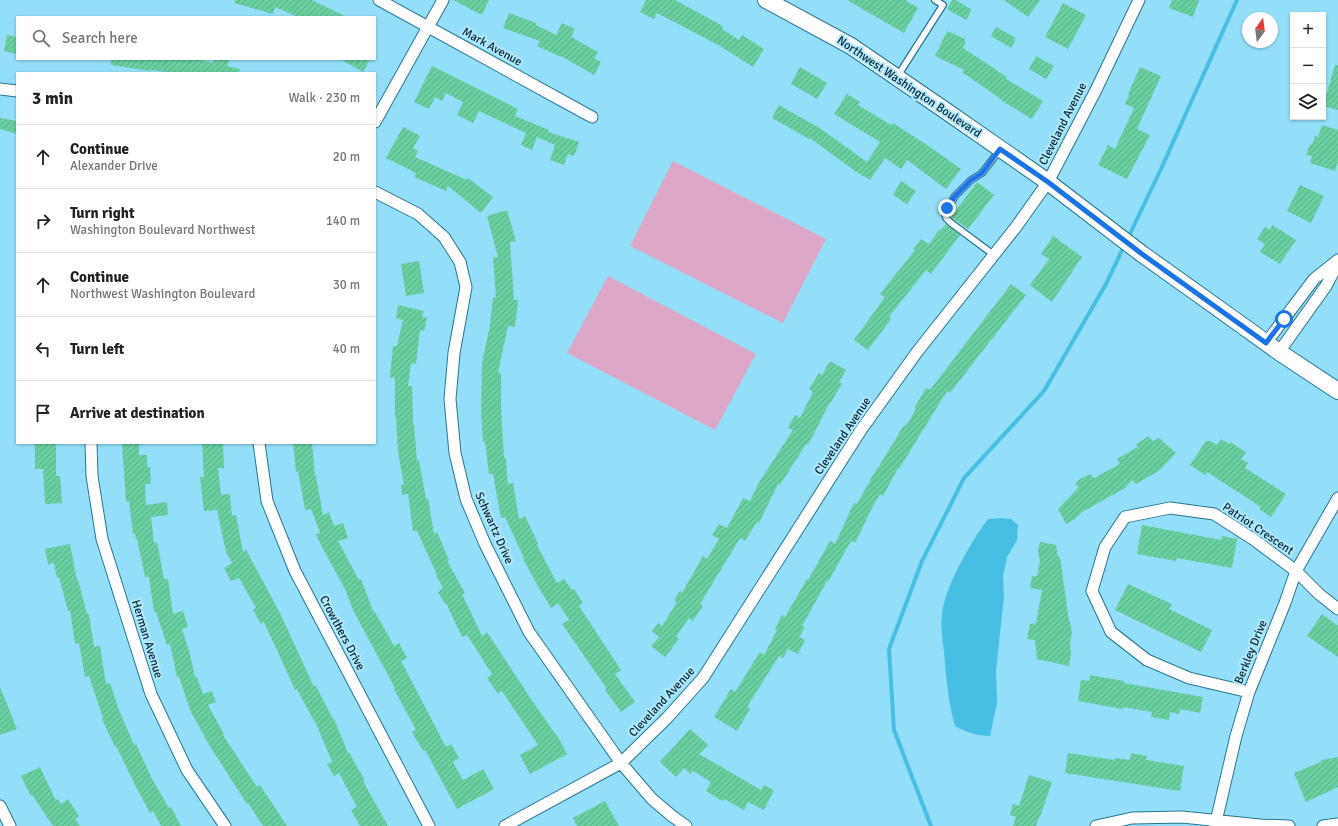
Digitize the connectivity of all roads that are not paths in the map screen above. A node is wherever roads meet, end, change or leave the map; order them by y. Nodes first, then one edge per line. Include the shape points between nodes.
1 (379, 0) edge
2 (443, 0) edge
3 (766, 0) edge
4 (935, 0) edge
5 (1137, 1) edge
6 (429, 27) junction
7 (897, 77) junction
8 (0, 89) edge
9 (16, 91) edge
10 (592, 117) dead end
11 (376, 120) edge
12 (1000, 149) junction
13 (1048, 182) junction
14 (376, 193) edge
15 (994, 255) junction
16 (1338, 260) edge
17 (1338, 263) edge
18 (1272, 347) junction
19 (1338, 391) edge
20 (91, 444) edge
21 (259, 444) edge
22 (1338, 498) edge
23 (1296, 571) junction
24 (1338, 609) edge
25 (1249, 692) junction
26 (622, 763) junction
27 (0, 806) edge
28 (1215, 823) edge
29 (1338, 824) edge
30 (10, 826) edge
31 (225, 826) edge
32 (429, 826) edge
33 (505, 826) edge
34 (686, 826) edge
35 (1096, 826) edge
36 (1289, 826) edge
37 (1323, 826) edge

1 - 6 street, Mark Avenue
2 - 6 street
3 - 7 main road, Northwest Washington Boulevard via 851,46
4 - 7 lane via 943,5
5 - 13 street, Cleveland Avenue via 1096,90
6 - 10 street, Mark Avenue
6 - 11 street
7 - 12 main road, Northwest Washington Boulevard
8 - 9 street
12 - 13 main road, Northwest Washington Boulevard
12 - 15 lane via 982,173 955,196 945,213 951,223
13 - 15 street, Cleveland Avenue
13 - 18 main road, Northwest Washington Boulevard via 1142,254
14 - 26 street, Schwartz Drive via 418,214 444,237 460,262 466,286 454,353 450,399 455,453 466,499 485,544 529,632
15 - 26 street, Cleveland Avenue via 917,352 861,430 703,678
16 - 18 street via 1314,279
17 - 18 street via 1326,286
18 - 19 main road, Northwest Washington Boulevard
20 - 31 street, Herman Avenue via 92,476 102,539 151,694 187,770
21 - 32 street, Crowthers Drive via 267,501 295,571
22 - 23 street, Berkley Drive
23 - 24 street, Patriot Crescent
23 - 25 street, Berkley Drive
23 - 25 street, Patriot Crescent via 1254,539 1214,514 1170,508 1125,517 1105,547 1092,591 1111,632 1147,660 1189,678
25 - 28 street, Berkley Drive
26 - 33 street, Cleveland Avenue
26 - 34 street, Schwartz Drive via 652,799
27 - 30 street
28 - 35 street via 1182,817 1132,818
28 - 36 street
29 - 37 street

